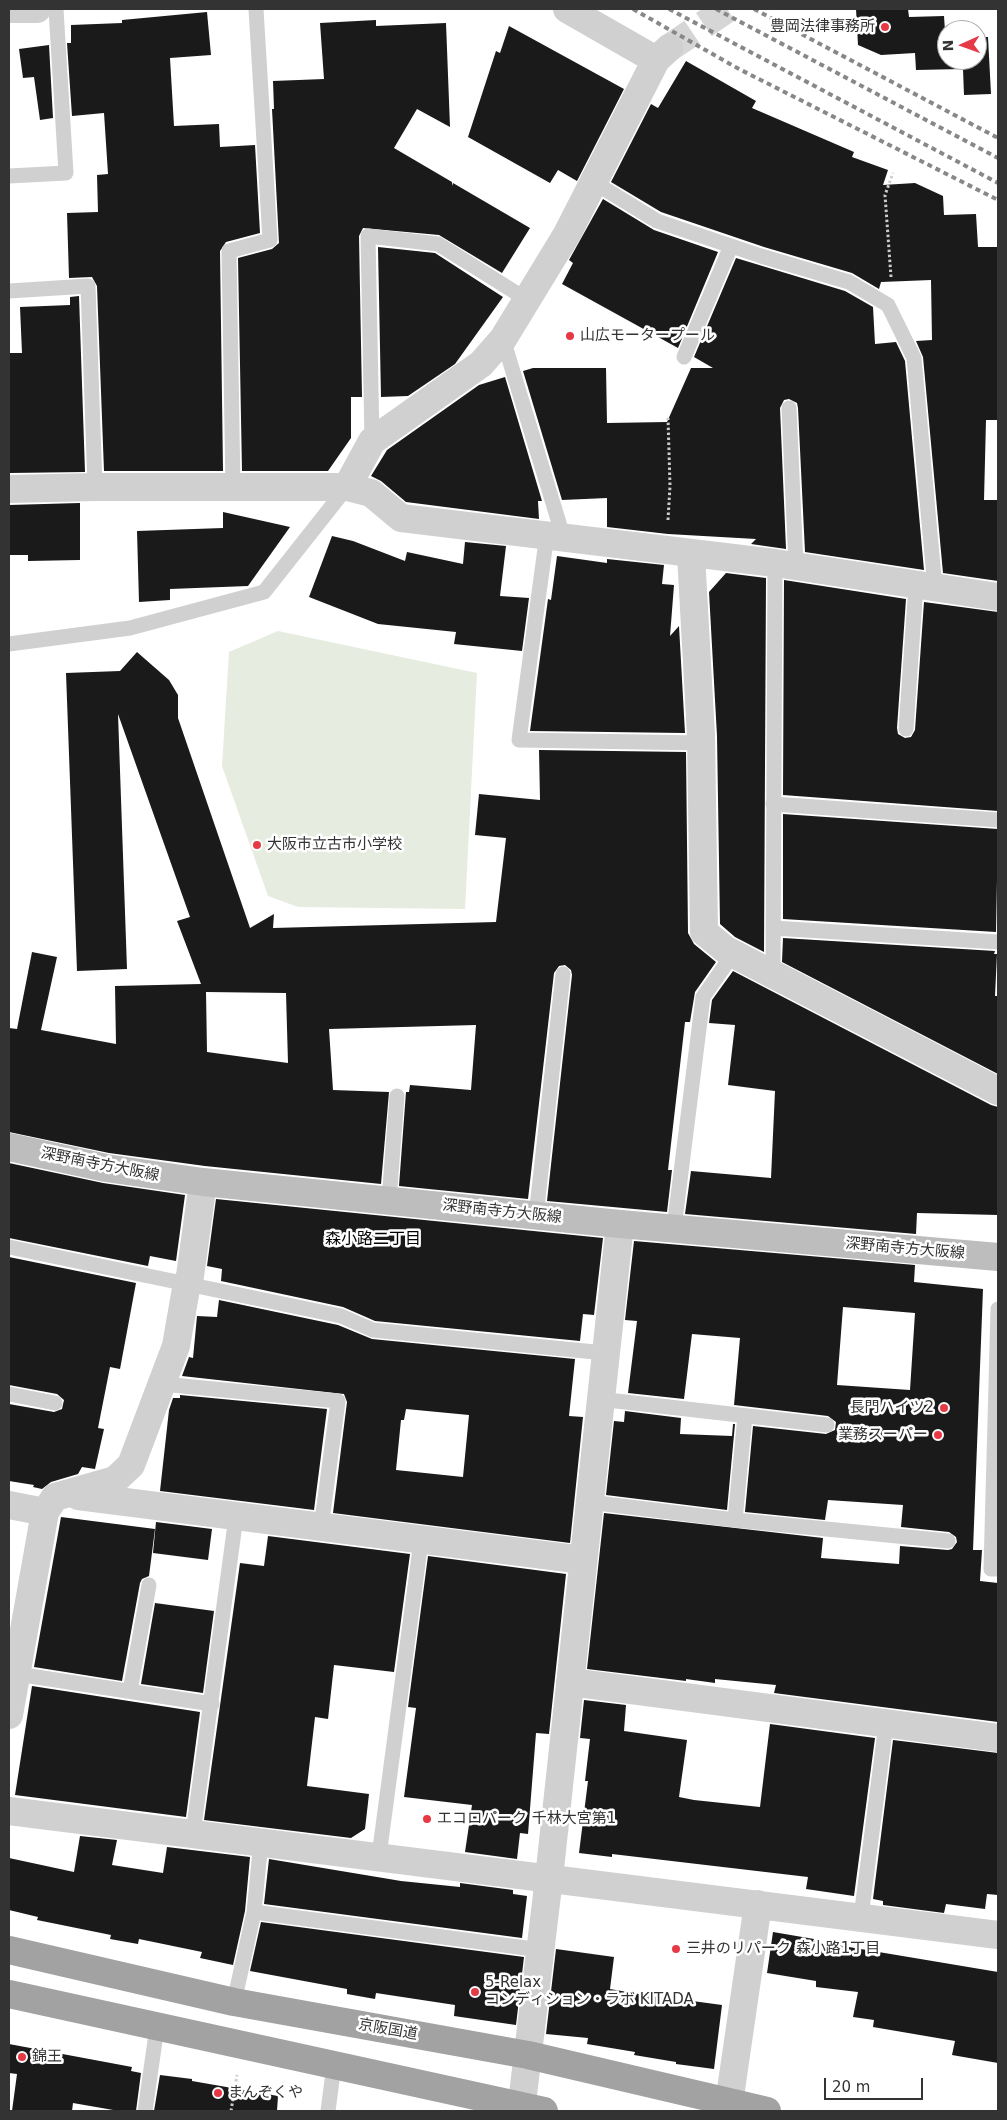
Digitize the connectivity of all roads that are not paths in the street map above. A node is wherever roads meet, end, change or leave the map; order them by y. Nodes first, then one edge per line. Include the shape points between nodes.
1 (9, 9) edge
2 (37, 9) edge
3 (56, 9) edge
4 (256, 9) edge
5 (567, 9) edge
6 (9, 176) edge
7 (595, 182) junction
8 (731, 246) junction
9 (9, 291) edge
10 (526, 299) junction
11 (503, 339) junction
12 (684, 357) dead end
13 (789, 408) dead end
14 (372, 441) junction
15 (95, 487) junction
16 (233, 487) junction
17 (347, 487) junction
18 (9, 489) edge
19 (555, 535) junction
20 (679, 552) junction
21 (785, 565) junction
22 (925, 586) junction
23 (998, 597) edge
24 (9, 644) edge
25 (906, 729) dead end
26 (702, 743) junction
27 (773, 804) junction
28 (998, 820) edge
29 (773, 928) junction
30 (998, 942) edge
31 (733, 954) junction
32 (773, 973) junction
33 (563, 974) dead end
34 (998, 1091) edge
35 (397, 1096) dead end
36 (9, 1147) edge
37 (204, 1182) junction
38 (389, 1200) junction
39 (536, 1216) junction
40 (620, 1224) junction
41 (674, 1228) junction
42 (9, 1247) edge
43 (998, 1257) edge
44 (187, 1283) junction
45 (998, 1308) edge
46 (605, 1353) junction
47 (162, 1384) junction
48 (9, 1394) edge
49 (599, 1400) junction
50 (55, 1403) dead end
51 (746, 1416) junction
52 (827, 1425) dead end
53 (589, 1502) junction
54 (55, 1503) junction
55 (9, 1505) edge
56 (236, 1517) junction
57 (735, 1520) junction
58 (320, 1528) junction
59 (420, 1541) junction
60 (948, 1541) dead end
61 (583, 1560) junction
62 (998, 1569) edge
63 (149, 1584) dead end
64 (17, 1674) junction
65 (570, 1682) junction
66 (130, 1691) junction
67 (212, 1704) junction
68 (9, 1715) edge
69 (886, 1724) junction
70 (998, 1738) edge
71 (9, 1811) edge
72 (193, 1833) junction
73 (262, 1841) junction
74 (379, 1856) junction
75 (549, 1878) junction
76 (758, 1904) junction
77 (254, 1912) junction
78 (861, 1917) junction
79 (998, 1935) edge
80 (9, 1950) edge
81 (541, 1950) junction
82 (9, 1994) edge
83 (234, 2002) junction
84 (158, 2027) junction
85 (528, 2055) junction
86 (334, 2065) junction
87 (730, 2102) junction
88 (529, 2110) edge
89 (144, 2111) edge
90 (328, 2111) edge
91 (767, 2111) edge

1 - 2 street
3 - 6 lane via 66,173
4 - 16 lane via 270,240 229,251
5 - 7 street via 663,54
7 - 8 lane via 657,221
7 - 10 street
8 - 12 lane
8 - 22 lane via 849,282 888,305 914,358
9 - 15 lane via 88,286
10 - 11 street
10 - 14 lane via 438,244 368,236
11 - 14 street via 481,364
11 - 19 lane
13 - 21 lane
14 - 17 street
15 - 16 street
15 - 18 street
16 - 17 street
17 - 19 street via 371,493 401,518
17 - 24 lane via 264,592 130,628
19 - 20 street
19 - 26 lane via 519,740
20 - 21 street
20 - 26 street
21 - 22 street
21 - 27 lane
22 - 23 street
22 - 25 lane
26 - 31 street via 704,932
27 - 28 lane
27 - 29 lane
29 - 30 lane
29 - 32 lane
31 - 32 street
31 - 41 lane via 704,997
32 - 34 street
33 - 39 lane
35 - 38 lane
36 - 37 main road, 深野南寺方大阪線 via 106,1168
37 - 38 main road, 深野南寺方大阪線
37 - 44 street
38 - 39 main road, 深野南寺方大阪線
39 - 40 main road, 深野南寺方大阪線
40 - 41 main road, 深野南寺方大阪線
40 - 46 street
41 - 43 main road, 深野南寺方大阪線
42 - 44 lane
44 - 46 lane via 341,1316 373,1330
44 - 47 street via 176,1346
45 - 62 lane via 991,1569
46 - 49 street
47 - 54 street via 131,1466 115,1480
47 - 58 lane via 338,1401
48 - 50 lane
49 - 51 lane
49 - 53 street
51 - 52 lane
51 - 57 lane
53 - 57 lane
53 - 61 street
54 - 55 street
54 - 56 street
54 - 64 street
56 - 58 street
56 - 67 lane
57 - 60 lane
58 - 59 street
59 - 61 street
59 - 74 lane
61 - 65 street
63 - 66 lane
64 - 66 lane
64 - 68 street
65 - 69 street
65 - 75 street
66 - 67 lane
67 - 72 lane
69 - 70 street
69 - 78 lane
71 - 72 street
72 - 73 street
73 - 74 street
73 - 77 lane
74 - 75 street
75 - 76 street
75 - 81 street
76 - 78 street
76 - 87 street
77 - 81 lane
77 - 83 lane
78 - 79 street
80 - 83 highway, 京阪国道
81 - 85 street
82 - 84 highway
83 - 85 highway, 京阪国道
84 - 86 highway
84 - 89 lane
85 - 87 highway, 京阪国道
85 - 88 street
86 - 88 highway
86 - 90 lane
87 - 91 highway, 京阪国道

